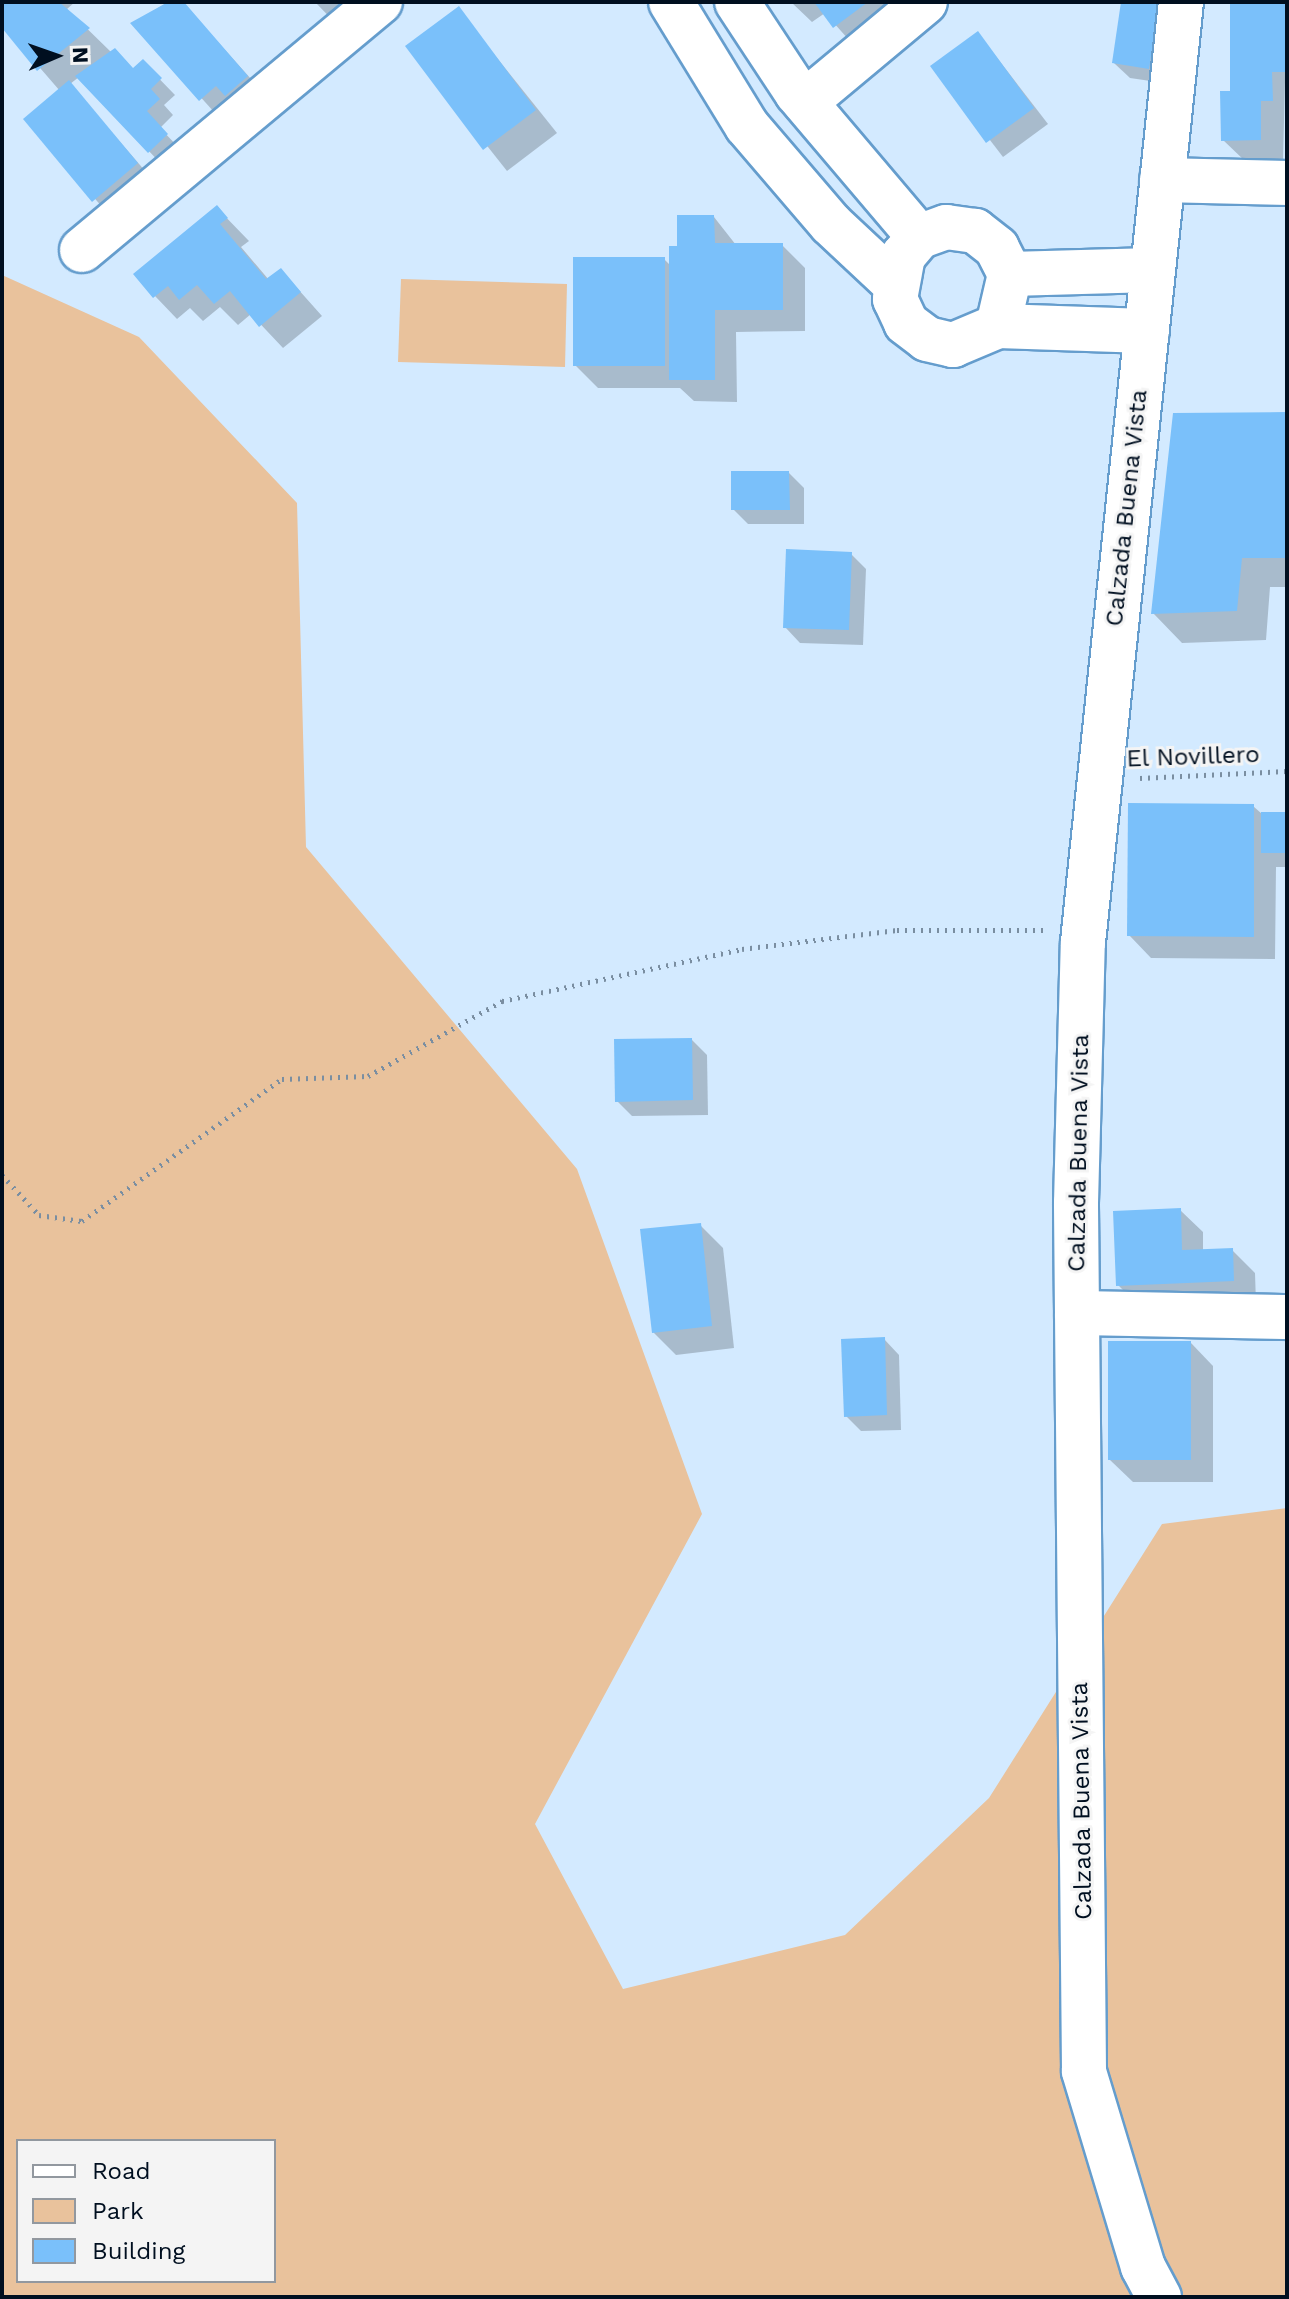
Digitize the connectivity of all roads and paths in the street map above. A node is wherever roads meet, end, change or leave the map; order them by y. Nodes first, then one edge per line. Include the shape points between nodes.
1 (380, 2) edge
2 (671, 2) edge
3 (737, 2) edge
4 (925, 2) edge
5 (1181, 2) edge
6 (805, 102) junction
7 (1162, 180) junction
8 (1287, 183) edge
9 (919, 237) junction
10 (82, 250) dead end
11 (1153, 270) junction
12 (1010, 274) junction
13 (894, 283) junction
14 (998, 326) junction
15 (1147, 331) junction
16 (1287, 771) edge
17 (1101, 779) junction
18 (1083, 942) junction
19 (2, 1175) edge
20 (1077, 1313) junction
21 (1287, 1317) edge
22 (1159, 2297) edge

1 - 10 street
2 - 13 street via 747,126 831,224
3 - 6 street
4 - 6 street
5 - 7 street, Calzada Buena Vista
6 - 9 street
7 - 8 street
7 - 11 street, Calzada Buena Vista
9 - 12 street via 946,227 975,231 997,248
9 - 13 street
11 - 12 street
11 - 15 street, Calzada Buena Vista
12 - 14 street
13 - 14 street via 906,323 927,339 953,345
14 - 15 street
15 - 17 street, Calzada Buena Vista
16 - 17 path, El Novillero
17 - 18 street, Calzada Buena Vista
18 - 19 path via 1047,930 897,930 628,969 502,1001 368,1076 282,1079 82,1221 39,1215
18 - 20 street, Calzada Buena Vista
20 - 21 street
20 - 22 street, Calzada Buena Vista via 1084,2071 1143,2267

